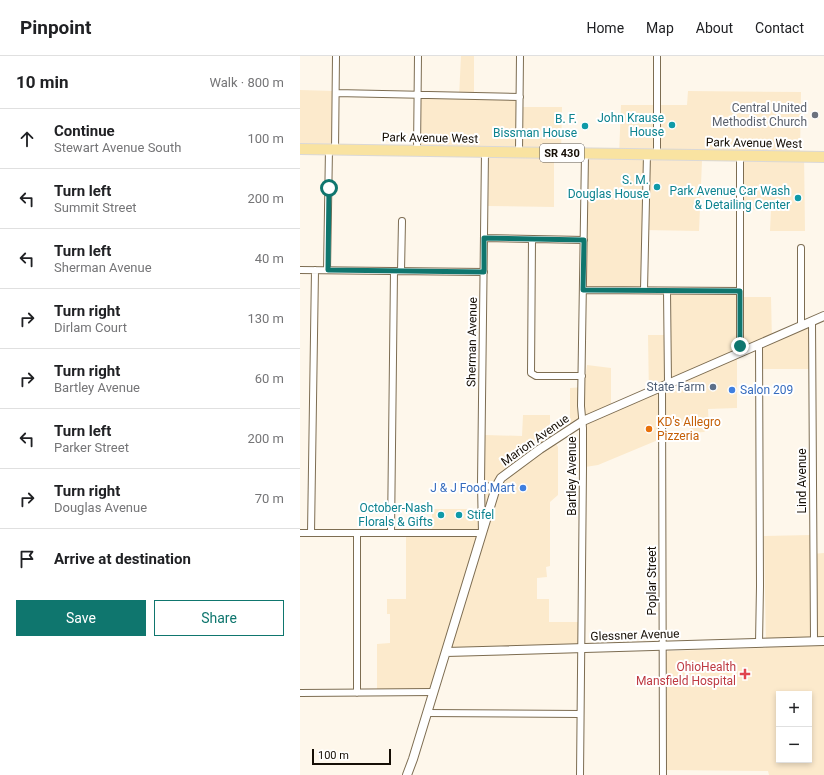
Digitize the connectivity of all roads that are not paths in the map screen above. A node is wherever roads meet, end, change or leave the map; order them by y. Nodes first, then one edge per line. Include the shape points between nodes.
1 (336, 56) edge
2 (418, 56) edge
3 (520, 56) edge
4 (657, 56) edge
5 (336, 94) junction
6 (418, 95) junction
7 (520, 97) junction
8 (300, 149) edge
9 (332, 150) junction
10 (417, 151) junction
11 (485, 152) junction
12 (519, 152) junction
13 (585, 154) junction
14 (652, 154) junction
15 (740, 156) junction
16 (824, 157) edge
17 (402, 221) dead end
18 (484, 238) junction
19 (532, 239) junction
20 (584, 240) junction
21 (801, 248) dead end
22 (300, 270) edge
23 (315, 270) junction
24 (328, 270) junction
25 (394, 271) junction
26 (402, 271) junction
27 (484, 272) junction
28 (583, 290) junction
29 (644, 290) junction
30 (667, 291) junction
31 (740, 291) junction
32 (824, 316) edge
33 (812, 321) junction
34 (801, 326) junction
35 (759, 344) junction
36 (740, 352) junction
37 (582, 376) junction
38 (665, 385) junction
39 (583, 421) junction
40 (481, 484) junction
41 (496, 489) junction
42 (300, 533) edge
43 (312, 533) junction
44 (357, 533) junction
45 (390, 533) junction
46 (482, 533) junction
47 (814, 641) junction
48 (824, 641) edge
49 (759, 643) junction
50 (663, 646) junction
51 (581, 648) junction
52 (446, 652) junction
53 (434, 692) junction
54 (300, 693) edge
55 (357, 693) junction
56 (427, 713) junction
57 (580, 714) junction
58 (407, 775) edge
59 (580, 775) edge
60 (663, 775) edge

1 - 5 street
2 - 6 street
3 - 7 street
4 - 14 street
5 - 6 street
5 - 9 street
6 - 7 street
6 - 10 street
7 - 12 street
8 - 9 main road, Park Avenue West / SR 430
9 - 10 main road, Park Avenue West / SR 430
9 - 24 street
10 - 11 main road, Park Avenue West / SR 430
11 - 12 main road, Park Avenue West / SR 430
11 - 18 street, Sherman Avenue
12 - 13 main road, Park Avenue West / SR 430
13 - 14 main road, Park Avenue West / SR 430
13 - 20 street, Bartley Avenue
14 - 15 main road, Park Avenue West / SR 430
14 - 29 street
15 - 16 main road, Park Avenue West / SR 430
15 - 31 street
17 - 26 street
18 - 19 street
18 - 27 street, Sherman Avenue
19 - 20 street
19 - 37 street via 531,373 536,376
20 - 28 street, Bartley Avenue
21 - 34 street
22 - 23 street
23 - 24 street
23 - 43 street
24 - 25 street
25 - 26 street
25 - 45 street
26 - 27 street
27 - 40 street, Sherman Avenue
28 - 29 street
28 - 37 street, Bartley Avenue
29 - 30 street
30 - 31 street
30 - 38 street, Poplar Street
31 - 36 street
32 - 33 street, Marion Avenue
33 - 34 street, Marion Avenue
33 - 47 street, Lind Avenue
34 - 35 street, Marion Avenue
35 - 36 street, Marion Avenue
35 - 49 street
36 - 38 street, Marion Avenue
37 - 39 street, Bartley Avenue
38 - 39 street, Marion Avenue
38 - 50 street, Poplar Street
39 - 41 street, Marion Avenue via 502,478
39 - 51 street, Bartley Avenue
40 - 41 street
40 - 46 street, Sherman Avenue
41 - 46 street, Marion Avenue
42 - 43 street
43 - 44 street
44 - 45 street
44 - 55 street
45 - 46 street
46 - 52 street, Marion Avenue
47 - 48 street, Glessner Avenue
47 - 49 street, Glessner Avenue
49 - 50 street, Glessner Avenue
50 - 51 street, Glessner Avenue
50 - 60 street, Poplar Street
51 - 52 street, Glessner Avenue
51 - 57 street, Bartley Avenue
52 - 53 street, Marion Avenue
53 - 55 street
53 - 56 street, Marion Avenue
54 - 55 street
56 - 57 street
56 - 58 street, Marion Avenue
57 - 59 street, Bartley Avenue

